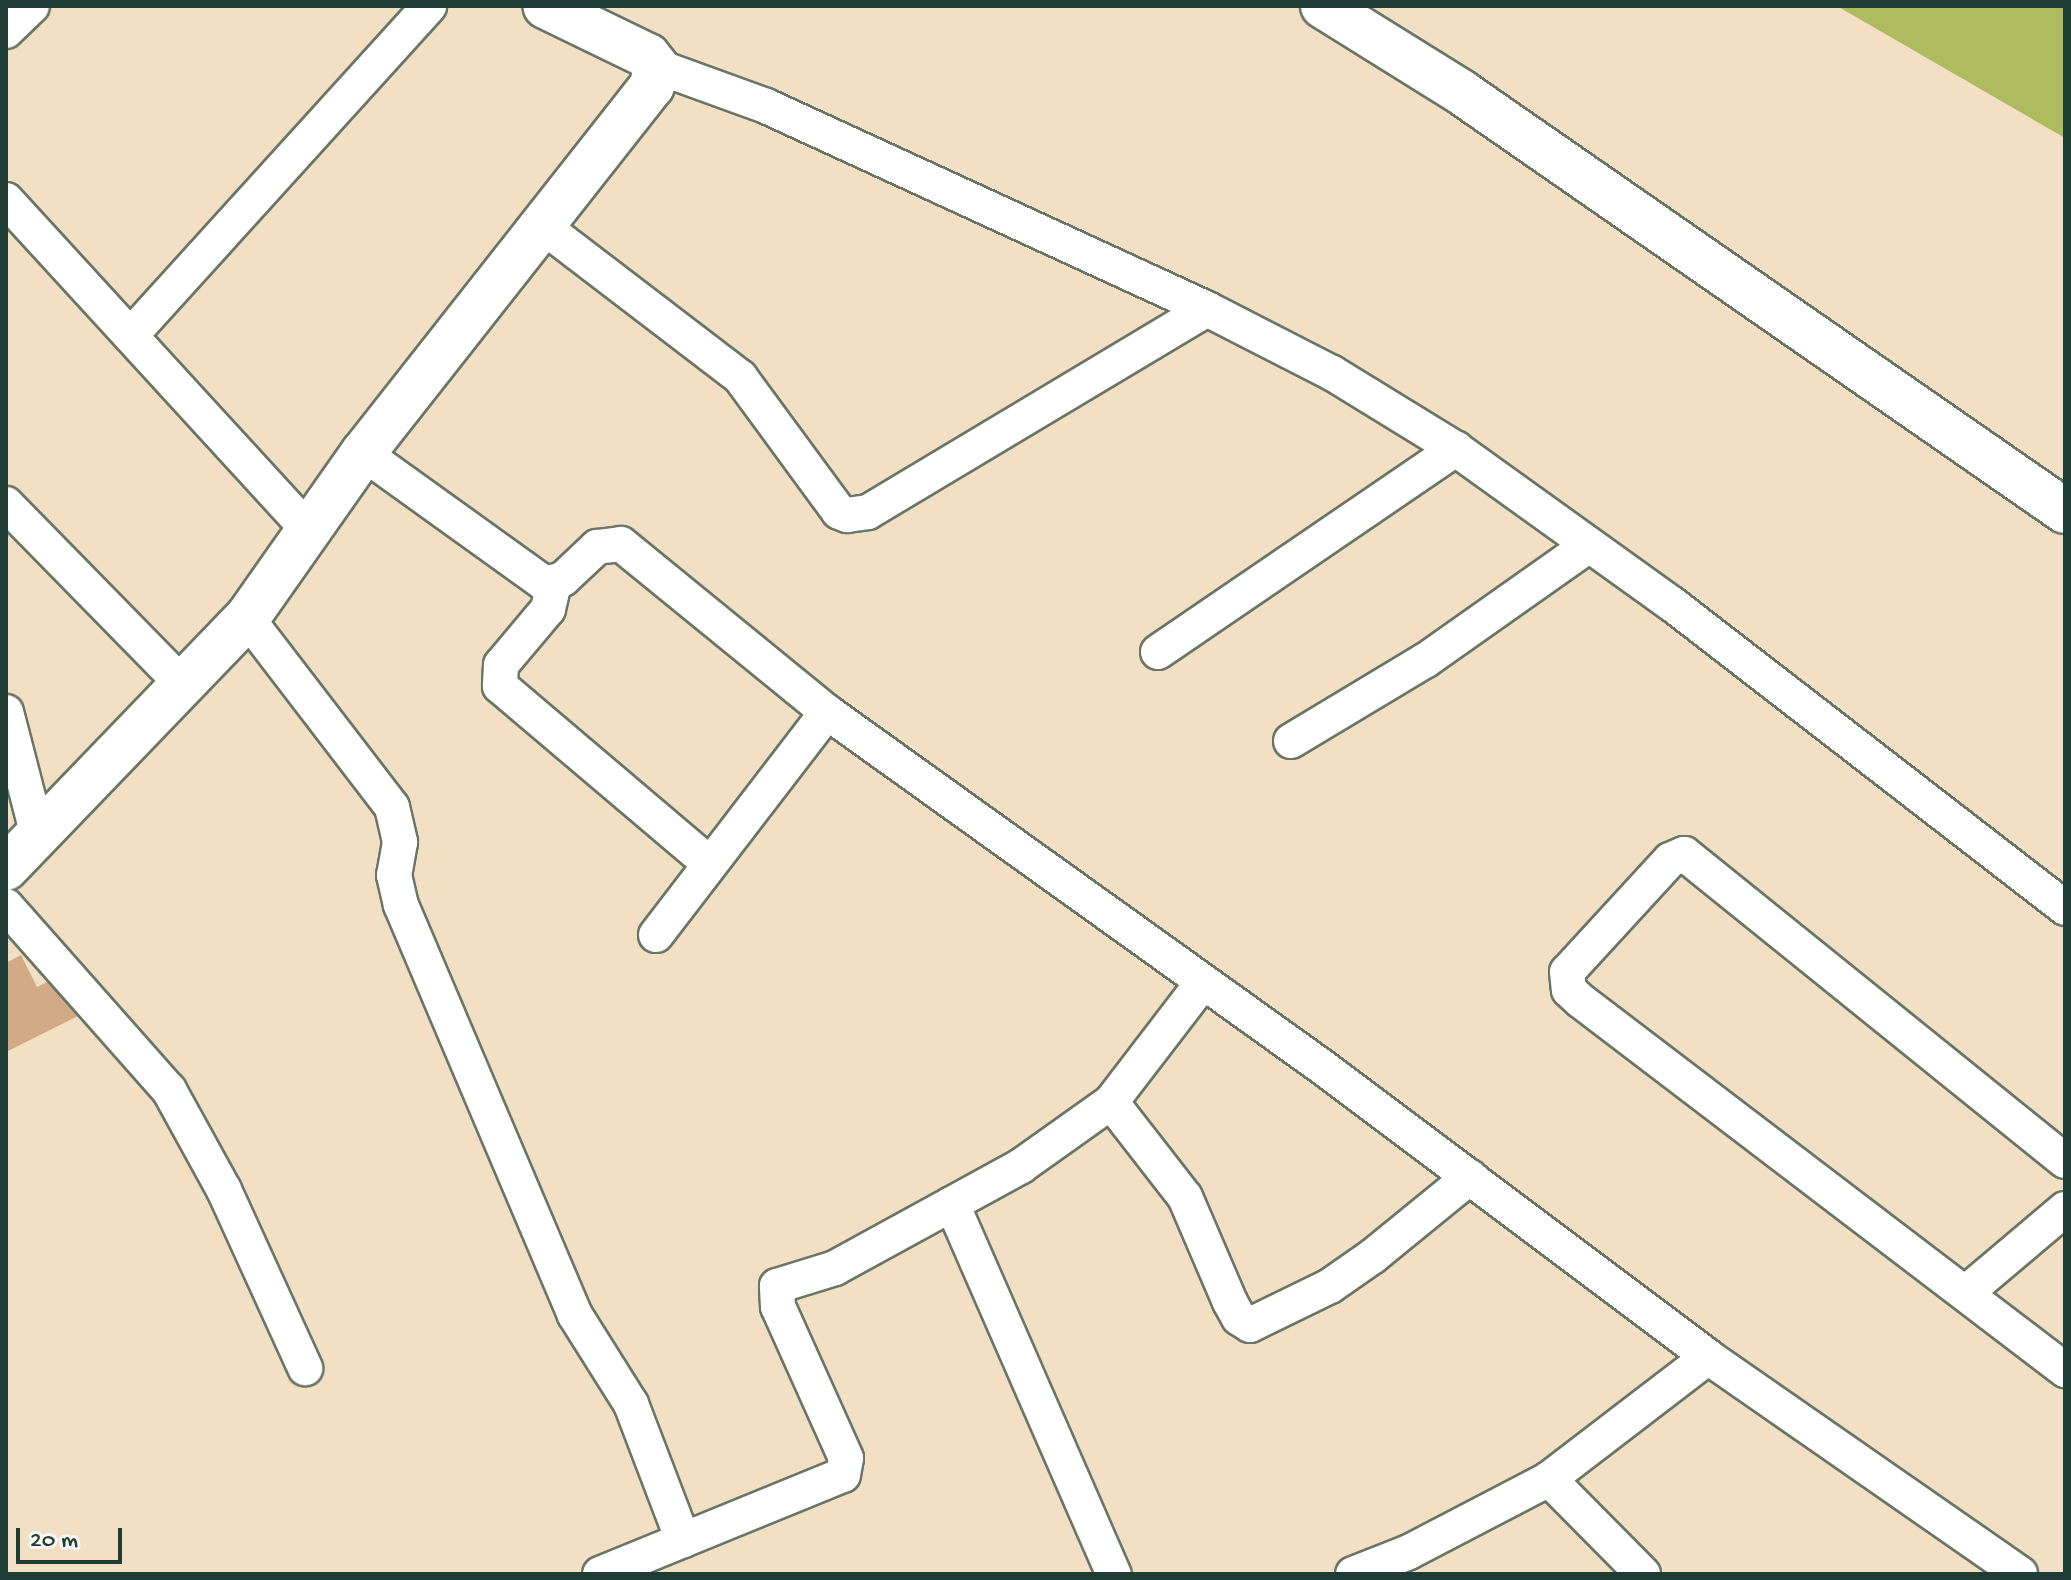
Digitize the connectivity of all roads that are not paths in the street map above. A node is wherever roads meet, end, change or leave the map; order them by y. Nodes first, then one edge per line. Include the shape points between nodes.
1 (32, 6) edge
2 (429, 6) edge
3 (545, 6) edge
4 (1323, 6) edge
5 (6, 31) edge
6 (656, 66) junction
7 (6, 200) edge
8 (540, 224) junction
9 (1207, 309) junction
10 (131, 335) junction
11 (1456, 449) junction
12 (363, 453) junction
13 (6, 504) edge
14 (2065, 511) edge
15 (308, 530) junction
16 (1589, 545) junction
17 (554, 583) junction
18 (247, 618) junction
19 (1158, 652) dead end
20 (182, 684) junction
21 (6, 712) edge
22 (827, 712) junction
23 (1291, 741) dead end
24 (38, 836) junction
25 (710, 864) junction
26 (6, 868) edge
27 (6, 906) edge
28 (2065, 908) edge
29 (656, 935) dead end
30 (1203, 982) junction
31 (1111, 1102) junction
32 (2065, 1161) edge
33 (1470, 1177) junction
34 (952, 1204) junction
35 (2065, 1209) edge
36 (1968, 1291) junction
37 (1708, 1357) junction
38 (305, 1368) dead end
39 (2065, 1370) edge
40 (1549, 1479) junction
41 (683, 1540) junction
42 (1415, 1563) edge
43 (601, 1574) edge
44 (1114, 1574) edge
45 (1353, 1574) edge
46 (1643, 1574) edge
47 (2020, 1574) edge

1 - 5 street
2 - 10 street
3 - 6 street via 642,52
4 - 14 street via 1461,92
6 - 8 street via 644,98
6 - 9 street via 766,106
7 - 10 street
8 - 9 street via 740,377 839,512 847,515 868,512
8 - 12 street
9 - 11 street via 1332,373
10 - 15 street
11 - 16 street
11 - 19 street
12 - 15 street
12 - 17 street via 534,579
13 - 20 street
15 - 18 street
16 - 23 street via 1426,660
16 - 28 street
17 - 22 street via 597,547 621,544
17 - 25 street via 548,609 501,665 500,686
18 - 20 street
18 - 41 street via 392,807 400,842 394,875 401,905 575,1315 631,1404
20 - 24 street
21 - 24 street
22 - 25 street
22 - 30 street
24 - 26 street
25 - 29 street
27 - 38 street via 169,1090 224,1190
30 - 31 street
30 - 33 street
31 - 33 street via 1185,1197 1230,1302 1250,1325 1363,1264
31 - 34 street via 1021,1166
32 - 36 street via 1684,854 1670,860 1567,972 1569,990 1581,1001
33 - 37 street
34 - 41 street via 835,1268 777,1286 778,1307 847,1469 833,1480
34 - 44 street
35 - 36 street
36 - 39 street
37 - 40 street
37 - 47 street
40 - 42 street
40 - 46 street
41 - 43 street
42 - 45 street

